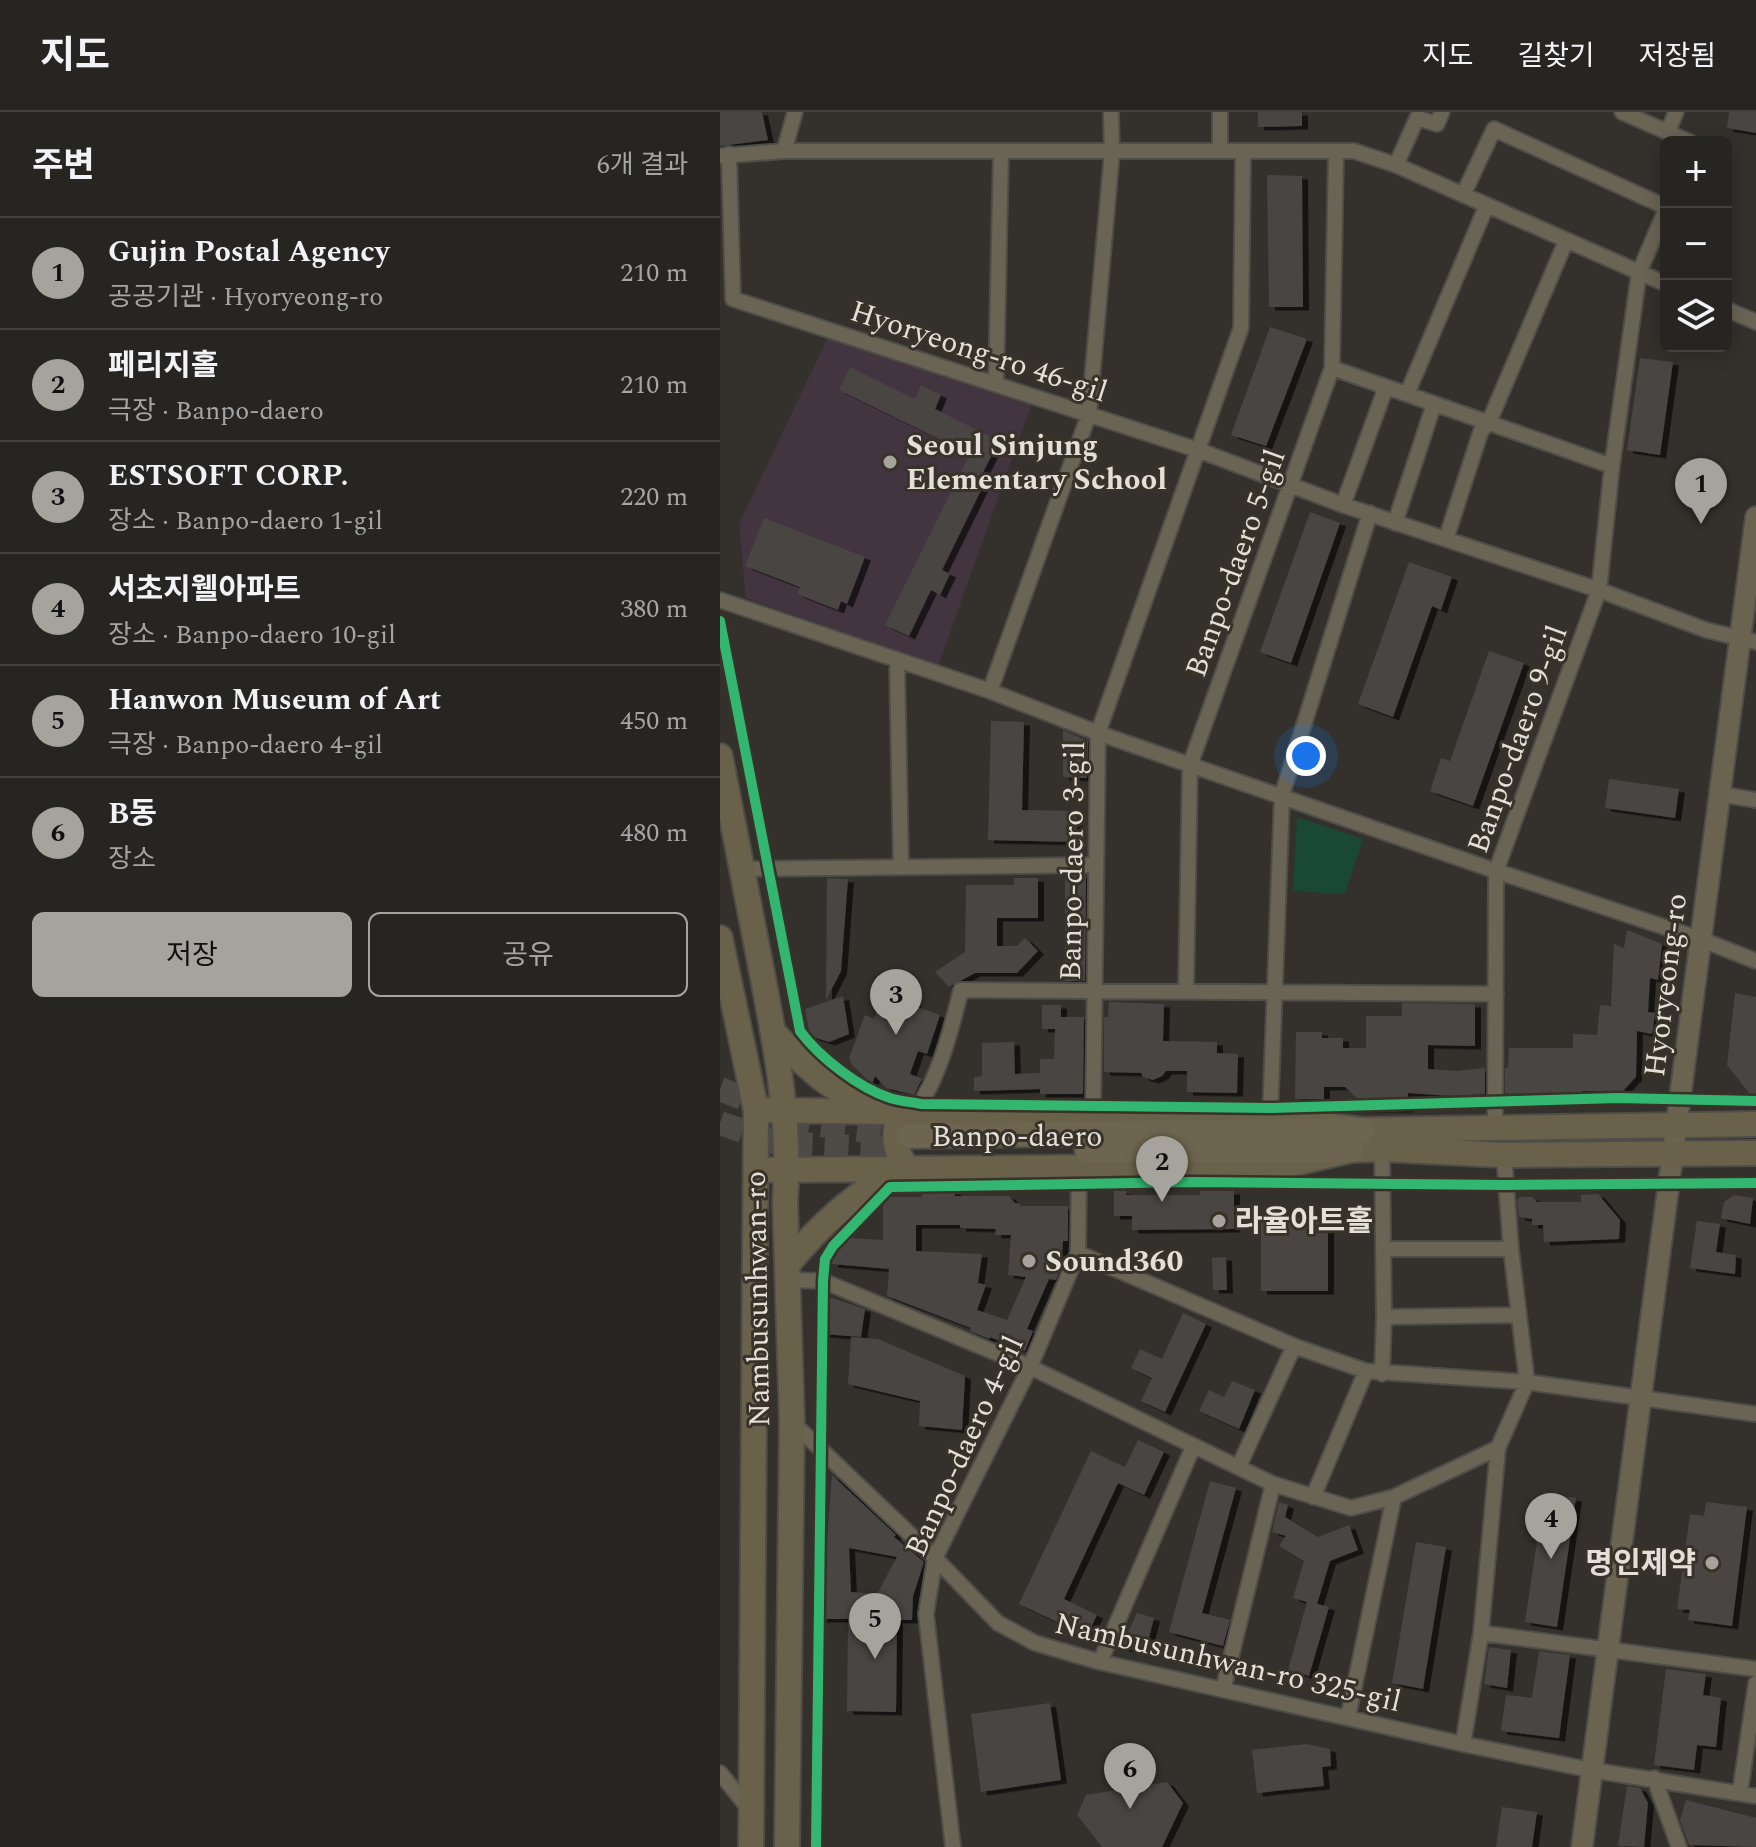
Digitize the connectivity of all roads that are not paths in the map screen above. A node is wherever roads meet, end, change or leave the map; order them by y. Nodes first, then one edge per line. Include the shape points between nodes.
1 (795, 112) edge
2 (1111, 112) edge
3 (1220, 112) edge
4 (1442, 112) edge
5 (1622, 112) edge
6 (1676, 112) edge
7 (1668, 132) junction
8 (1677, 136) edge
9 (1220, 150) junction
10 (784, 151) junction
11 (1001, 152) junction
12 (1112, 152) junction
13 (1243, 152) junction
14 (1336, 153) junction
15 (724, 155) edge
16 (1396, 165) junction
17 (1463, 195) junction
18 (1660, 205) edge
19 (1486, 207) junction
20 (1660, 222) edge
21 (1566, 241) junction
22 (1639, 273) junction
23 (1660, 282) edge
24 (1732, 312) edge
25 (1756, 322) edge
26 (1332, 368) junction
27 (996, 384) junction
28 (1386, 387) junction
29 (1407, 394) junction
30 (1434, 404) junction
31 (1089, 414) junction
32 (1489, 422) junction
33 (1198, 450) junction
34 (1612, 466) junction
35 (1291, 485) junction
36 (1343, 505) junction
37 (1370, 513) junction
38 (1756, 517) edge
39 (1395, 523) junction
40 (1446, 539) junction
41 (1599, 590) junction
42 (720, 600) edge
43 (1748, 641) edge
44 (897, 661) junction
45 (990, 691) junction
46 (1098, 733) junction
47 (720, 756) edge
48 (1190, 765) junction
49 (1719, 794) junction
50 (1282, 795) junction
51 (1756, 800) edge
52 (1096, 865) junction
53 (901, 867) junction
54 (743, 869) junction
55 (1496, 871) junction
56 (720, 938) edge
57 (1700, 939) junction
58 (1756, 961) edge
59 (1095, 992) junction
60 (1186, 992) junction
61 (1276, 994) junction
62 (1496, 994) junction
63 (773, 1032) junction
64 (756, 1110) junction
65 (785, 1111) junction
66 (1093, 1115) junction
67 (1270, 1118) junction
68 (1756, 1124) edge
69 (1677, 1126) junction
70 (1495, 1129) junction
71 (1356, 1140) junction
72 (907, 1148) junction
73 (1382, 1149) junction
74 (1756, 1153) edge
75 (1674, 1154) junction
76 (1504, 1155) junction
77 (1079, 1168) junction
78 (756, 1170) junction
79 (787, 1170) junction
80 (1383, 1249) junction
81 (1511, 1249) junction
82 (1078, 1253) junction
83 (788, 1272) junction
84 (1519, 1315) junction
85 (1384, 1317) junction
86 (1294, 1346) junction
87 (1030, 1367) junction
88 (1366, 1371) junction
89 (1382, 1374) junction
90 (1527, 1382) junction
91 (1641, 1398) junction
92 (1756, 1414) edge
93 (792, 1422) junction
94 (1193, 1447) junction
95 (1498, 1448) junction
96 (1239, 1466) junction
97 (1273, 1484) junction
98 (1313, 1497) junction
99 (1394, 1497) junction
100 (935, 1558) junction
101 (1481, 1633) junction
102 (1608, 1650) junction
103 (1100, 1662) junction
104 (1756, 1669) edge
105 (1756, 1683) edge
106 (1223, 1690) junction
107 (1348, 1717) junction
108 (1463, 1744) junction
109 (1591, 1770) junction
110 (720, 1773) edge
111 (1654, 1778) junction
112 (1740, 1792) junction
113 (1756, 1796) edge
114 (751, 1812) junction
115 (751, 1847) edge
116 (787, 1847) edge
117 (953, 1847) edge
118 (1582, 1847) edge
119 (1679, 1847) edge

1 - 10 street
2 - 12 street
3 - 9 street
4 - 16 street via 1437,124 1417,118
5 - 7 street
6 - 7 street
7 - 8 street
9 - 12 street
9 - 13 street
10 - 11 street
10 - 15 street
11 - 12 street
11 - 27 street
12 - 31 street
13 - 14 street
13 - 33 street, Banpo-daero 3-gil via 1241,328
14 - 16 street via 1354,151
14 - 26 street, Banpo-daero 5-gil
15 - 27 street, Hyoryeong-ro 46-gil via 733,299
16 - 17 street
17 - 18 street via 1494,129
17 - 19 street
19 - 21 street
19 - 29 street
20 - 22 street, Banpo-daero 9-gil
21 - 22 street
21 - 32 street
22 - 23 street
22 - 34 street, Banpo-daero 9-gil
24 - 25 street
26 - 28 street
26 - 35 street, Banpo-daero 5-gil
27 - 31 street, Hyoryeong-ro 46-gil
28 - 29 street
28 - 36 street
29 - 30 street
30 - 32 street
30 - 39 street
31 - 33 street, Hyoryeong-ro 46-gil
31 - 45 street
32 - 34 street
32 - 40 street via 1481,431
33 - 35 street, Hyoryeong-ro 46-gil
33 - 46 street, Banpo-daero 3-gil
34 - 41 street, Banpo-daero 9-gil
35 - 36 street, Hyoryeong-ro 46-gil
35 - 48 street, Banpo-daero 5-gil
36 - 37 street, Hyoryeong-ro 46-gil
37 - 39 street, Hyoryeong-ro 46-gil
37 - 50 street
38 - 43 main road, Hyoryeong-ro
39 - 40 street, Hyoryeong-ro 46-gil
40 - 41 street, Hyoryeong-ro 46-gil
41 - 43 street, Hyoryeong-ro 46-gil
41 - 55 street, Banpo-daero 9-gil
42 - 44 street
43 - 49 main road, Hyoryeong-ro
44 - 45 street
44 - 53 street
45 - 46 street
46 - 48 street
46 - 52 street, Banpo-daero 3-gil
47 - 54 main road, Nambusunhwan-ro
48 - 50 street
48 - 60 street, Banpo-daero 5-gil
49 - 51 street
49 - 57 main road, Hyoryeong-ro
50 - 55 street
50 - 61 street
52 - 53 street
52 - 59 street, Banpo-daero 3-gil
53 - 54 street
54 - 63 main road, Nambusunhwan-ro
55 - 57 street
55 - 62 street, Banpo-daero 9-gil
56 - 64 main road, Nambusunhwan-ro
57 - 58 street
57 - 69 main road, Hyoryeong-ro
59 - 60 street
59 - 66 street, Banpo-daero 3-gil
59 - 72 street via 961,990
60 - 61 street
61 - 62 street
61 - 67 street
62 - 70 street, Banpo-daero 9-gil
63 - 65 main road, Nambusunhwan-ro
63 - 72 main road via 818,1076 871,1105
64 - 65 main road, Banpo-daero
64 - 78 main road, Nambusunhwan-ro
65 - 72 main road, Banpo-daero
65 - 79 main road, Nambusunhwan-ro
66 - 67 main road, Banpo-daero
66 - 72 main road, Banpo-daero
67 - 71 main road, Banpo-daero
68 - 69 main road, Banpo-daero
69 - 70 main road, Banpo-daero
69 - 75 main road, Hyoryeong-ro
70 - 71 main road, Banpo-daero
71 - 72 highway
71 - 73 main road, Banpo-daero
71 - 77 main road, Banpo-daero via 1283,1166
72 - 77 main road, Banpo-daero
72 - 79 main road, Banpo-daero
72 - 83 main road via 823,1224
73 - 76 main road, Banpo-daero
73 - 80 street
74 - 75 main road, Banpo-daero
75 - 76 main road, Banpo-daero
75 - 91 main road, Hyoryeong-ro
76 - 81 street
77 - 82 street, Banpo-daero 4-gil
78 - 79 main road, Banpo-daero
78 - 114 main road, Nambusunhwan-ro
79 - 83 main road, Nambusunhwan-ro
80 - 81 street
80 - 85 street
81 - 84 street
82 - 86 street
82 - 87 street, Banpo-daero 4-gil
83 - 87 street via 823,1281
83 - 93 main road, Nambusunhwan-ro
84 - 85 street
84 - 90 street
85 - 89 street
86 - 88 street
86 - 96 street
87 - 94 street
87 - 100 street, Banpo-daero 4-gil
88 - 89 street
88 - 98 street
89 - 90 street
90 - 91 street
90 - 95 street
91 - 92 street
91 - 102 main road, Hyoryeong-ro
93 - 100 street, Nambusunhwan-ro 325-gil
93 - 116 main road, Nambusunhwan-ro
94 - 96 street
94 - 103 street
95 - 99 street
95 - 101 street
96 - 97 street
97 - 98 street
97 - 106 street
98 - 99 street via 1351,1508
99 - 107 street
100 - 103 street, Nambusunhwan-ro 325-gil via 998,1623 1035,1643
100 - 117 street, Banpo-daero 4-gil via 926,1614
101 - 102 street
101 - 108 street
102 - 104 street
102 - 109 main road, Hyoryeong-ro
103 - 106 street, Nambusunhwan-ro 325-gil
105 - 112 street
106 - 107 street, Nambusunhwan-ro 325-gil
107 - 108 street, Nambusunhwan-ro 325-gil
108 - 109 street, Nambusunhwan-ro 325-gil
109 - 111 street, Nambusunhwan-ro 325-gil
109 - 118 main road, Hyoryeong-ro
110 - 114 street
111 - 112 street, Nambusunhwan-ro 325-gil
111 - 119 street
112 - 113 street, Nambusunhwan-ro 325-gil
114 - 115 main road, Nambusunhwan-ro

